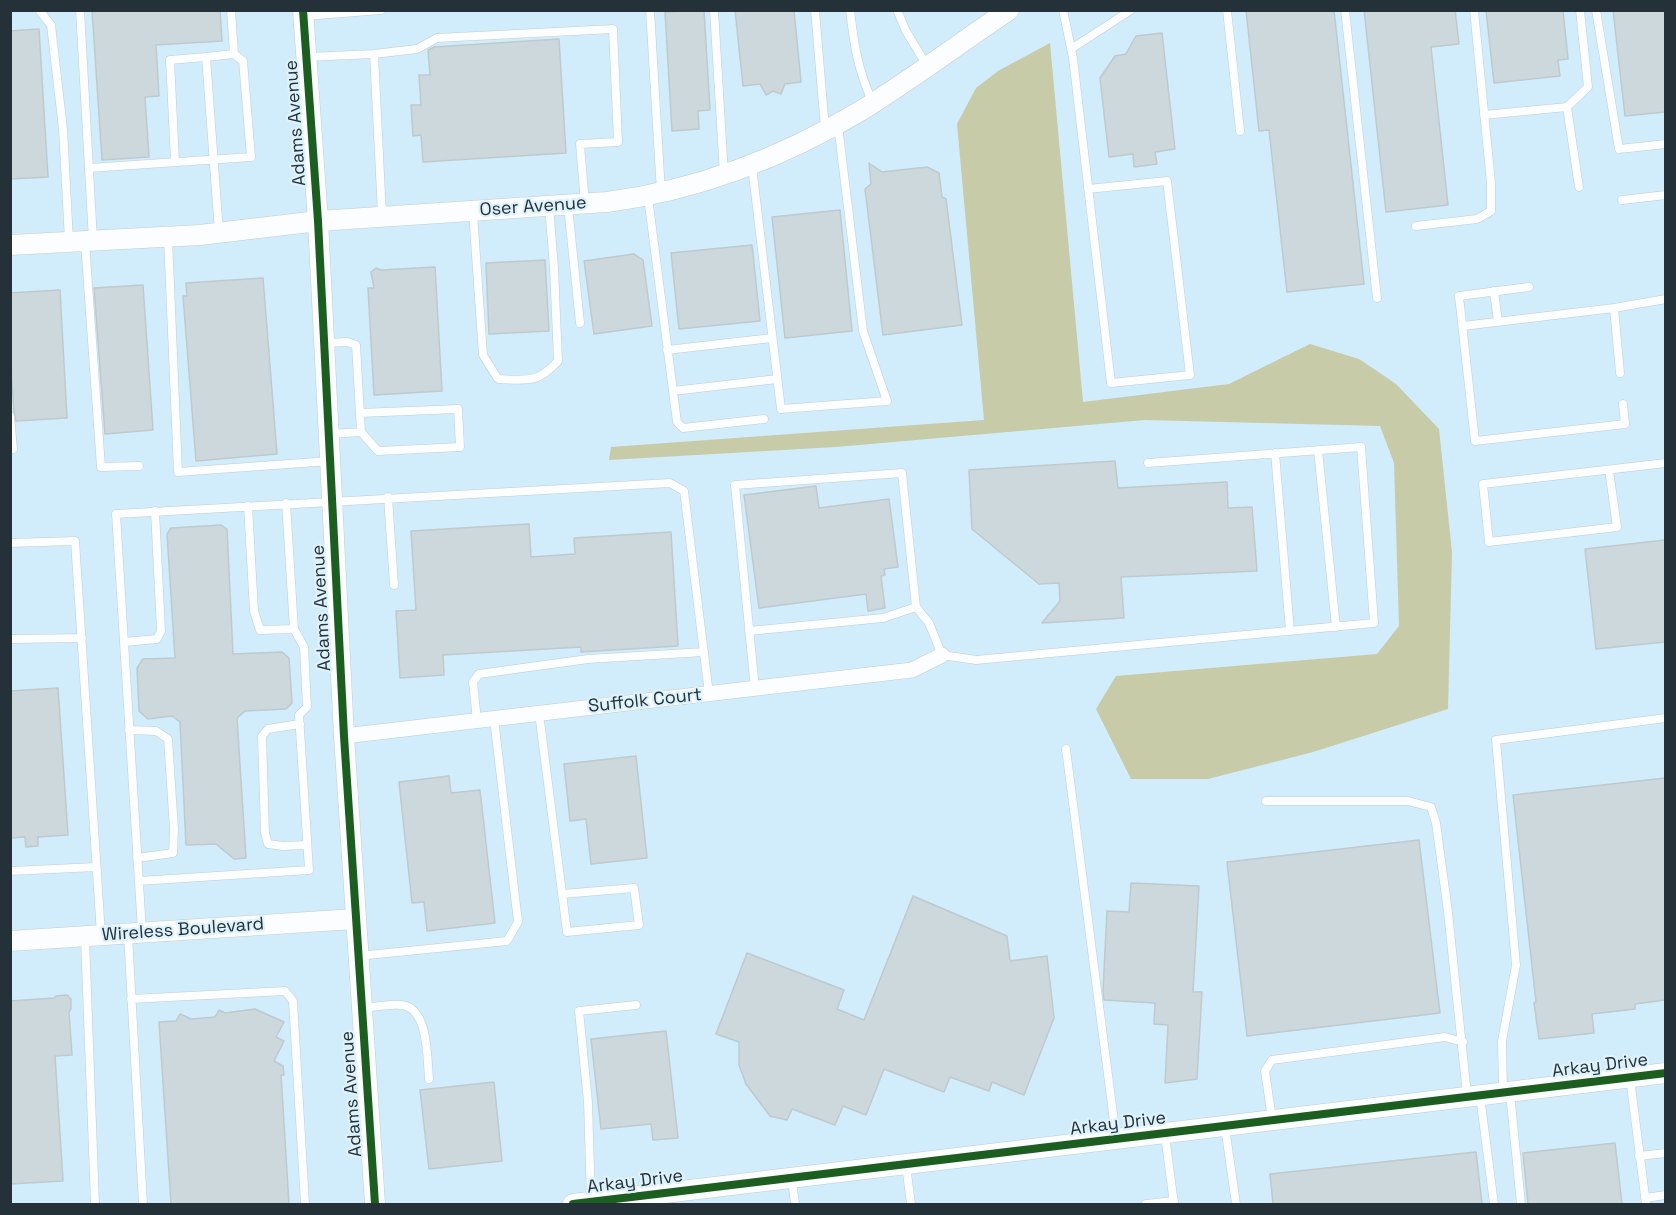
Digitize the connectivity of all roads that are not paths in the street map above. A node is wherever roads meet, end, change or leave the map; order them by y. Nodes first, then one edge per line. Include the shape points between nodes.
1 (39, 10) edge
2 (80, 10) edge
3 (231, 10) edge
4 (381, 10) edge
5 (650, 10) edge
6 (714, 10) edge
7 (815, 10) edge
8 (850, 10) edge
9 (897, 10) edge
10 (1009, 10) edge
11 (1063, 10) edge
12 (1131, 10) edge
13 (1227, 10) edge
14 (1345, 10) edge
15 (1474, 10) edge
16 (1580, 10) edge
17 (1596, 10) edge
18 (304, 14) edge
19 (1071, 49) junction
20 (234, 54) junction
21 (374, 54) junction
22 (206, 57) junction
23 (307, 57) junction
24 (927, 66) junction
25 (873, 103) junction
26 (1567, 106) junction
27 (1484, 115) junction
28 (832, 127) junction
29 (1240, 131) dead end
30 (1665, 144) edge
31 (213, 160) junction
32 (175, 162) junction
33 (752, 165) junction
34 (89, 168) junction
35 (724, 175) junction
36 (1579, 187) dead end
37 (1088, 189) junction
38 (655, 195) junction
39 (1665, 195) edge
40 (1622, 200) dead end
41 (567, 205) junction
42 (472, 211) junction
43 (382, 217) junction
44 (318, 221) junction
45 (1416, 226) dead end
46 (220, 233) junction
47 (168, 237) junction
48 (82, 241) junction
49 (10, 245) edge
50 (1529, 287) dead end
51 (1494, 291) junction
52 (1377, 298) dead end
53 (1665, 299) edge
54 (1614, 308) junction
55 (1498, 322) junction
56 (580, 323) dead end
57 (1462, 326) junction
58 (772, 338) junction
59 (324, 342) junction
60 (668, 350) junction
61 (1620, 374) dead end
62 (777, 379) junction
63 (673, 391) junction
64 (1623, 405) dead end
65 (360, 413) junction
66 (10, 416) edge
67 (764, 419) dead end
68 (361, 432) junction
69 (328, 434) junction
70 (13, 449) dead end
71 (1318, 450) junction
72 (1275, 453) junction
73 (330, 461) junction
74 (1148, 463) dead end
75 (1665, 464) edge
76 (139, 466) dead end
77 (1609, 470) junction
78 (388, 497) junction
79 (332, 500) junction
80 (286, 503) junction
81 (248, 506) junction
82 (155, 511) junction
83 (10, 543) edge
84 (394, 585) dead end
85 (916, 607) junction
86 (1336, 627) junction
87 (294, 629) junction
88 (749, 631) junction
89 (1290, 631) junction
90 (10, 638) edge
91 (82, 638) junction
92 (124, 642) junction
93 (704, 651) junction
94 (942, 655) junction
95 (755, 689) junction
96 (709, 694) junction
97 (539, 713) junction
98 (1665, 718) edge
99 (494, 719) junction
100 (477, 721) junction
101 (300, 724) junction
102 (129, 730) junction
103 (344, 736) junction
104 (1066, 749) dead end
105 (1266, 801) dead end
106 (307, 845) junction
107 (137, 858) junction
108 (96, 867) junction
109 (10, 871) edge
110 (139, 882) junction
111 (562, 894) junction
112 (355, 919) junction
113 (135, 933) junction
114 (93, 936) junction
115 (10, 941) edge
116 (358, 956) junction
117 (131, 999) junction
118 (636, 1005) dead end
119 (361, 1008) junction
120 (1463, 1042) junction
121 (1665, 1073) edge
122 (1629, 1077) junction
123 (429, 1079) dead end
124 (1507, 1093) junction
125 (1474, 1095) junction
126 (1272, 1119) junction
127 (1225, 1125) junction
128 (1165, 1133) junction
129 (1116, 1139) junction
130 (1665, 1153) edge
131 (1639, 1156) junction
132 (906, 1165) junction
133 (792, 1178) junction
134 (1665, 1195) edge
135 (1645, 1201) edge
136 (582, 1203) edge
137 (1174, 1203) edge
138 (95, 1204) edge
139 (143, 1204) edge
140 (305, 1204) edge
141 (375, 1204) edge
142 (795, 1204) edge
143 (911, 1204) edge
144 (1146, 1204) edge
145 (1236, 1204) edge
146 (1494, 1204) edge
147 (1521, 1204) edge

1 - 48 lane via 51,25
2 - 34 lane
3 - 20 lane
4 - 18 lane
5 - 38 lane
6 - 35 lane
7 - 28 lane
8 - 25 lane via 854,51
9 - 24 lane
10 - 24 street, Oser Avenue
11 - 19 lane
12 - 19 lane
13 - 29 lane
14 - 52 lane
15 - 27 lane
16 - 26 lane via 1588,87
17 - 30 lane via 1619,149
18 - 23 street, Adams Avenue
19 - 37 lane
20 - 22 lane
20 - 31 lane via 243,61 251,157
21 - 23 lane
21 - 41 lane via 417,49 437,38 613,29 618,142 580,144
21 - 43 lane
22 - 31 lane
22 - 32 lane via 170,60
23 - 44 street, Adams Avenue
24 - 25 street, Oser Avenue
25 - 28 street, Oser Avenue
26 - 27 lane
26 - 36 lane
27 - 45 lane via 1491,211 1476,219
28 - 33 street, Oser Avenue
28 - 62 lane via 863,331 887,401 781,409
31 - 32 lane
31 - 46 lane
32 - 34 lane
33 - 35 street, Oser Avenue
33 - 58 lane
34 - 48 lane
35 - 38 street, Oser Avenue
37 - 37 lane via 1111,383 1191,375 1167,181
38 - 41 street, Oser Avenue
38 - 60 lane
39 - 40 lane
41 - 42 street, Oser Avenue
41 - 42 lane via 554,268 558,362 546,375 531,380 498,379 483,355
41 - 56 lane
42 - 43 street, Oser Avenue
43 - 44 street, Oser Avenue
44 - 46 street, Oser Avenue
44 - 59 street, Adams Avenue
46 - 47 street, Oser Avenue
47 - 48 street, Oser Avenue
47 - 73 lane via 178,472
48 - 49 street, Oser Avenue
48 - 76 lane via 100,467
50 - 51 lane
51 - 55 lane
51 - 57 lane via 1459,296
53 - 54 lane
54 - 55 lane
54 - 61 lane
55 - 57 lane
57 - 64 lane via 1475,441 1625,424
58 - 60 lane
58 - 62 lane
59 - 65 lane via 356,345
59 - 69 street, Adams Avenue
60 - 63 lane
62 - 63 lane
63 - 67 lane via 677,422 683,428
65 - 68 lane
65 - 68 lane via 458,409 460,447 378,451
66 - 70 lane
68 - 69 lane
69 - 73 street, Adams Avenue
71 - 72 lane
71 - 86 lane
71 - 86 lane via 1361,447 1374,623
72 - 74 lane
72 - 89 lane
73 - 79 street, Adams Avenue
75 - 77 lane
77 - 77 lane via 1617,527 1489,542 1483,484
78 - 79 lane
78 - 84 lane
78 - 93 lane via 670,483 684,491
79 - 80 lane
79 - 103 street, Adams Avenue
80 - 81 lane
80 - 87 lane
81 - 82 lane
81 - 87 lane via 256,623 260,630
82 - 92 lane via 161,631 157,639
82 - 92 lane via 116,514
83 - 91 lane via 75,540
85 - 88 lane via 883,618
85 - 88 lane via 902,473 735,485
85 - 94 lane via 929,623
86 - 89 lane
87 - 101 lane via 304,647 308,707 299,715
88 - 95 lane
89 - 94 lane via 976,660
90 - 91 lane
91 - 108 lane
92 - 102 lane
93 - 96 lane
93 - 100 lane via 588,659 479,674 473,682
94 - 95 street, Suffolk Court via 912,670
95 - 96 street, Suffolk Court
96 - 97 street, Suffolk Court
97 - 99 street, Suffolk Court
97 - 111 lane
98 - 124 lane via 1496,740 1516,965 1502,1041
99 - 100 street, Suffolk Court
99 - 116 lane via 518,922 507,941
100 - 103 street, Suffolk Court
101 - 106 lane
101 - 106 lane via 268,729 262,736 265,833 268,844
102 - 107 lane
102 - 107 lane via 156,731 168,739 173,818 173,853
103 - 112 street, Adams Avenue
104 - 129 lane
105 - 120 lane via 1407,801 1431,807
106 - 110 lane via 309,870
107 - 110 lane
108 - 109 lane
108 - 114 lane
110 - 113 lane
111 - 111 lane via 567,932 639,925 634,888
112 - 113 street, Wireless Boulevard
112 - 116 street, Adams Avenue
113 - 114 street, Wireless Boulevard
113 - 117 lane
114 - 115 street, Wireless Boulevard
114 - 138 lane
116 - 119 street, Adams Avenue
117 - 139 lane
117 - 140 lane via 285,991 293,1000
118 - 136 lane via 579,1011 588,1102
119 - 123 lane via 403,1005 421,1020
119 - 141 street, Adams Avenue
120 - 125 lane
120 - 126 lane via 1444,1037 1272,1059 1265,1071
121 - 122 street, Arkay Drive
122 - 124 street, Arkay Drive
122 - 131 lane
124 - 125 street, Arkay Drive
124 - 147 lane
125 - 126 street, Arkay Drive
125 - 146 lane
126 - 127 street, Arkay Drive
127 - 128 street, Arkay Drive
127 - 145 lane
128 - 129 street, Arkay Drive
128 - 137 lane
129 - 132 street, Arkay Drive
130 - 131 lane
131 - 135 lane
132 - 133 street, Arkay Drive
132 - 143 lane
133 - 136 street, Arkay Drive
133 - 142 lane
134 - 135 lane
137 - 144 lane

